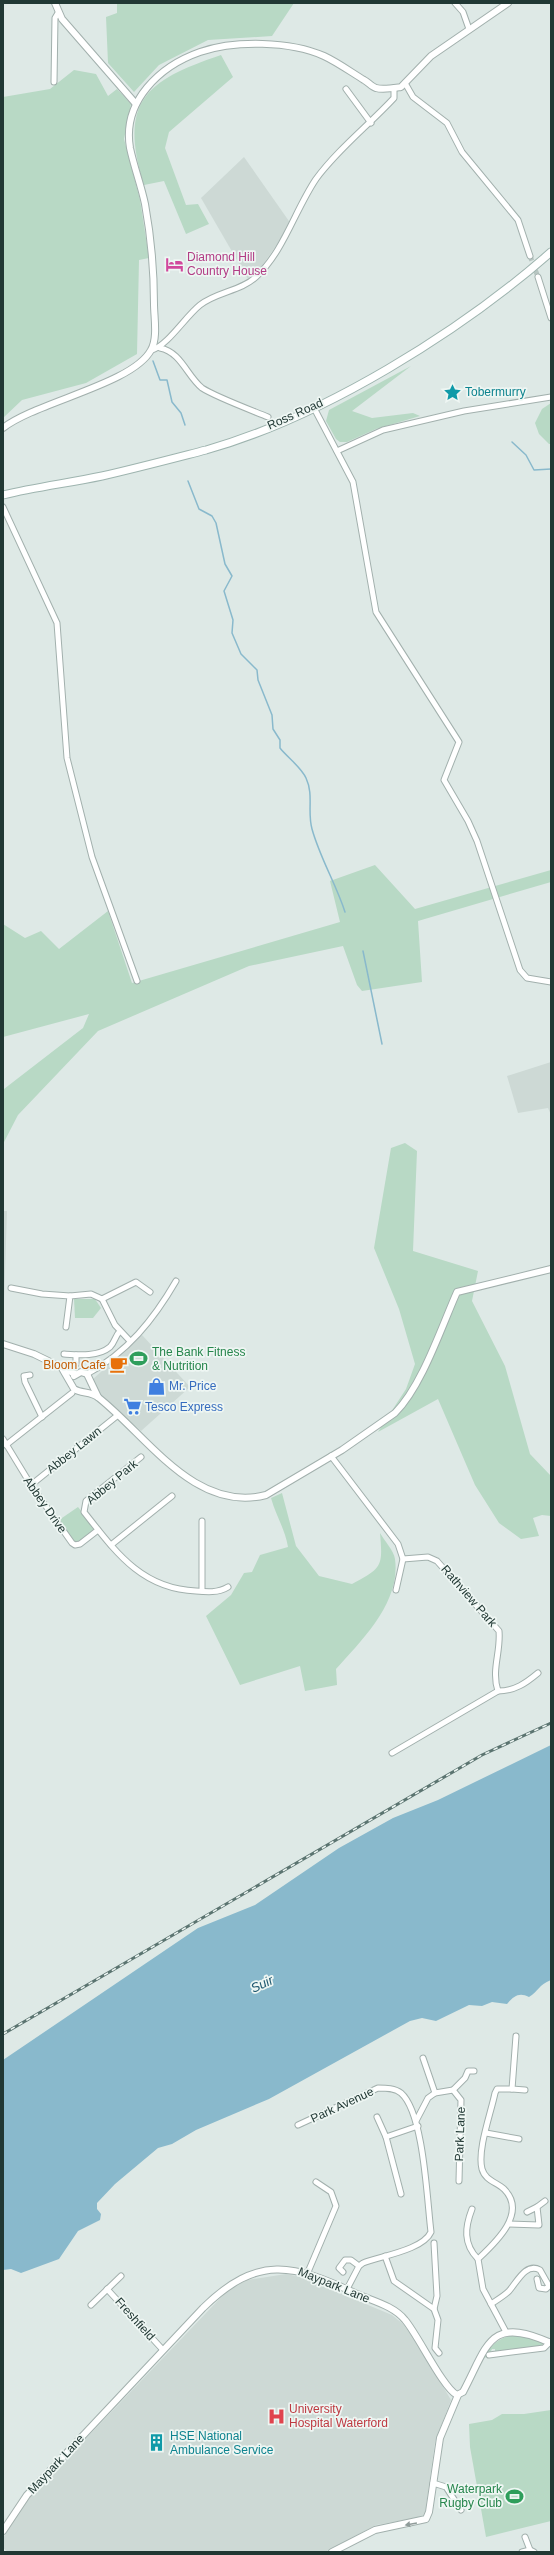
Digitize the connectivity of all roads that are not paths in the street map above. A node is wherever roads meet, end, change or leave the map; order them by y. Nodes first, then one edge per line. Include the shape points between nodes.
1 (55, 3) edge
2 (455, 3) edge
3 (508, 3) edge
4 (58, 13) junction
5 (469, 29) junction
6 (54, 82) dead end
7 (405, 83) junction
8 (394, 88) junction
9 (346, 89) dead end
10 (136, 104) junction
11 (371, 123) junction
12 (551, 252) edge
13 (530, 256) tunnel mouth
14 (538, 277) tunnel mouth
15 (551, 318) edge
16 (160, 348) junction
17 (152, 350) junction
18 (551, 397) edge
19 (314, 408) junction
20 (268, 417) dead end
21 (3, 428) edge
22 (337, 451) junction
23 (3, 496) edge
24 (3, 508) edge
25 (137, 981) dead end
26 (551, 982) edge
27 (551, 1269) edge
28 (176, 1281) dead end
29 (11, 1288) dead end
30 (150, 1292) dead end
31 (70, 1296) junction
32 (103, 1301) junction
33 (66, 1327) dead end
34 (120, 1331) junction
35 (130, 1341) junction
36 (3, 1344) edge
37 (64, 1354) dead end
38 (76, 1354) junction
39 (76, 1364) dead end
40 (63, 1370) junction
41 (75, 1374) junction
42 (30, 1375) dead end
43 (89, 1379) junction
44 (72, 1381) junction
45 (85, 1391) junction
46 (72, 1393) dead end
47 (98, 1397) junction
48 (118, 1414) junction
49 (42, 1417) junction
50 (3, 1439) edge
51 (6, 1445) junction
52 (331, 1456) junction
53 (141, 1457) dead end
54 (30, 1485) junction
55 (172, 1496) dead end
56 (202, 1521) dead end
57 (98, 1530) junction
58 (111, 1545) junction
59 (403, 1559) junction
60 (228, 1587) dead end
61 (396, 1590) dead end
62 (202, 1591) junction
63 (538, 1673) dead end
64 (498, 1690) junction
65 (392, 1753) dead end
66 (516, 2036) dead end
67 (423, 2058) dead end
68 (474, 2071) dead end
69 (512, 2089) junction
70 (453, 2090) junction
71 (525, 2090) dead end
72 (435, 2093) junction
73 (377, 2117) dead end
74 (417, 2124) junction
75 (298, 2125) dead end
76 (486, 2133) junction
77 (386, 2137) junction
78 (519, 2139) dead end
79 (316, 2182) dead end
80 (459, 2182) dead end
81 (401, 2194) dead end
82 (545, 2201) dead end
83 (537, 2208) junction
84 (472, 2209) dead end
85 (527, 2212) dead end
86 (509, 2224) junction
87 (434, 2243) dead end
88 (385, 2256) junction
89 (478, 2259) junction
90 (359, 2266) junction
91 (308, 2272) junction
92 (343, 2272) dead end
93 (121, 2276) dead end
94 (537, 2279) dead end
95 (107, 2289) junction
96 (347, 2289) junction
97 (91, 2304) dead end
98 (491, 2304) junction
99 (434, 2309) junction
100 (506, 2332) junction
101 (551, 2343) edge
102 (163, 2350) junction
103 (439, 2352) dead end
104 (489, 2355) dead end
105 (458, 2395) junction
106 (433, 2483) junction
107 (461, 2510) dead end
108 (3, 2531) edge
109 (525, 2537) dead end
110 (532, 2551) edge
111 (332, 2552) edge
112 (522, 2552) edge

1 - 4 street
2 - 5 street via 463,12
3 - 5 street
4 - 6 street via 55,18
4 - 10 street
5 - 7 street via 431,56
7 - 8 street
7 - 13 street via 413,97 447,123 462,152 484,181 504,200 518,220
8 - 10 street via 375,88 323,56 288,44 234,45 200,52 160,73 147,84
8 - 11 street via 394,98
9 - 11 street
10 - 17 street via 129,137 145,201 153,257 155,326
11 - 16 street via 316,180 278,248 258,276 200,305 181,322
12 - 19 main road, Ross Road via 509,288 455,326
14 - 15 street
16 - 17 street
16 - 20 street via 164,348 185,365 202,387
17 - 21 street via 144,360 118,376 19,417
18 - 22 street via 464,410 383,430
19 - 22 street
19 - 23 main road, Ross Road via 208,449 142,467
22 - 26 street via 353,482 376,612 459,742 444,780 468,821 522,975
24 - 25 street via 57,623 67,758 92,857
27 - 52 street via 457,1292 418,1380 403,1406
28 - 35 street via 158,1311
29 - 31 street
30 - 32 street via 136,1282
31 - 32 street via 91,1294
31 - 33 street
32 - 34 street
34 - 35 street
34 - 38 street via 105,1350
35 - 43 street
36 - 40 street via 34,1354
37 - 38 street
38 - 39 street
40 - 41 street
40 - 44 street
41 - 43 street via 81,1372
41 - 44 street
42 - 49 street via 24,1376 25,1382
43 - 45 street
43 - 47 street
44 - 45 street via 74,1389
45 - 47 street
46 - 49 street
47 - 48 street
48 - 52 street via 176,1470 203,1489 231,1498 266,1496
48 - 54 street, Abbey Lawn
49 - 51 street
50 - 51 street, Abbey Drive
51 - 54 street, Abbey Drive
52 - 59 street via 398,1544
53 - 57 street, Abbey Park via 84,1505 84,1512
54 - 57 street, Abbey Drive via 75,1545
55 - 58 street
56 - 62 street
57 - 58 street, Abbey Park
58 - 62 street, Abbey Park via 148,1579 177,1589
59 - 61 street
59 - 64 street, Rathview Park via 428,1557 437,1561 499,1631 501,1646 495,1664
60 - 62 street, Abbey Park via 217,1592
63 - 64 street via 523,1685 506,1691
64 - 65 street
66 - 69 street
67 - 72 street
68 - 70 street, Park Lane via 468,2071
69 - 71 street
69 - 76 street via 497,2089
70 - 72 street, Park Lane
70 - 80 street, Park Lane via 460,2096 462,2104
72 - 74 street via 428,2098
73 - 77 street
74 - 75 street, Park Avenue via 400,2092 378,2088
74 - 77 street
74 - 88 street via 431,2232 424,2242
76 - 78 street
76 - 86 street via 482,2169 487,2178 504,2189 509,2196
77 - 81 street
79 - 91 street via 331,2192 336,2206
82 - 83 street
83 - 85 street
83 - 86 street via 539,2225
84 - 89 street via 466,2236
86 - 89 street
87 - 99 street
88 - 90 street
88 - 99 street via 394,2281
89 - 98 street via 483,2289
90 - 92 street via 351,2260 345,2260 339,2268
90 - 96 street
91 - 96 street, Maypark Lane
91 - 102 street, Maypark Lane via 292,2269 271,2270 235,2281 221,2291
93 - 95 street
94 - 98 street via 539,2288 546,2289 549,2286 540,2270 530,2268 508,2292
95 - 97 street
95 - 102 street, Freshfield
96 - 105 street, Maypark Lane via 402,2316 446,2384
98 - 100 street
99 - 103 street via 438,2320 436,2348
100 - 101 street via 524,2332
100 - 105 street via 486,2346 464,2390
101 - 104 street via 544,2348
102 - 108 street, Maypark Lane via 27,2495
105 - 106 street via 442,2431
106 - 107 street via 446,2487
106 -> 111 street via 429,2512 424,2521 375,2530
109 - 110 street
110 - 112 street

